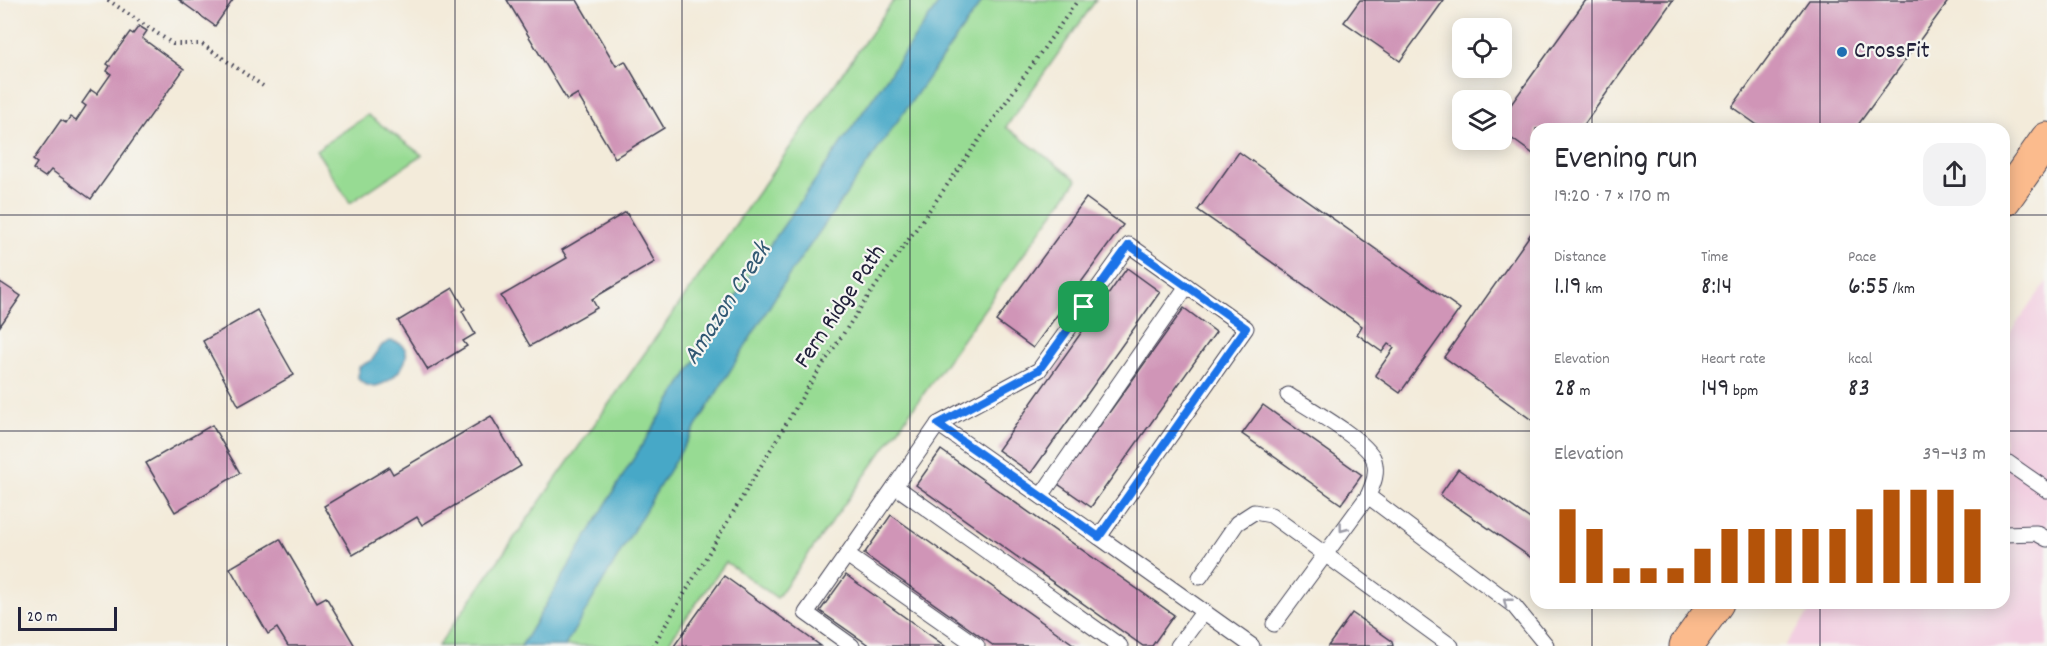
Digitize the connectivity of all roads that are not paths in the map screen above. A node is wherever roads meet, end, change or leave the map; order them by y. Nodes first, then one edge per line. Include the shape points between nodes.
1 (2047, 139) edge
2 (2010, 191) edge
3 (1186, 286) junction
4 (1288, 395) dead end
5 (938, 424) junction
6 (2010, 464) edge
7 (895, 486) junction
8 (2047, 490) edge
9 (1041, 496) junction
10 (1368, 496) junction
11 (2010, 534) edge
12 (1099, 537) junction
13 (2047, 539) edge
14 (1324, 554) junction
15 (847, 555) junction
16 (1200, 578) dead end
17 (1713, 609) edge
18 (1204, 611) junction
19 (1274, 624) dead end
20 (852, 646) edge
21 (976, 646) edge
22 (1120, 646) edge
23 (1178, 646) edge
24 (1252, 646) edge
25 (1451, 646) edge
26 (1546, 646) edge
27 (1686, 646) edge

1 - 2 main road
3 - 5 lane via 1129,245 1039,370
3 - 9 lane
3 - 12 lane via 1246,328
4 - 10 lane via 1359,441 1374,459 1376,479
5 - 7 lane
5 - 9 lane
6 - 8 lane
7 - 15 lane
7 - 22 lane
9 - 12 lane
10 -> 14 lane
26 -> 10 lane via 1514,606
11 - 13 lane via 2037,533
12 - 18 lane
14 - 16 lane via 1271,515 1254,512 1237,523
14 - 19 lane
14 - 25 lane
15 - 20 lane via 806,614
15 - 21 lane
17 - 27 main road
18 - 23 lane
18 - 24 lane

